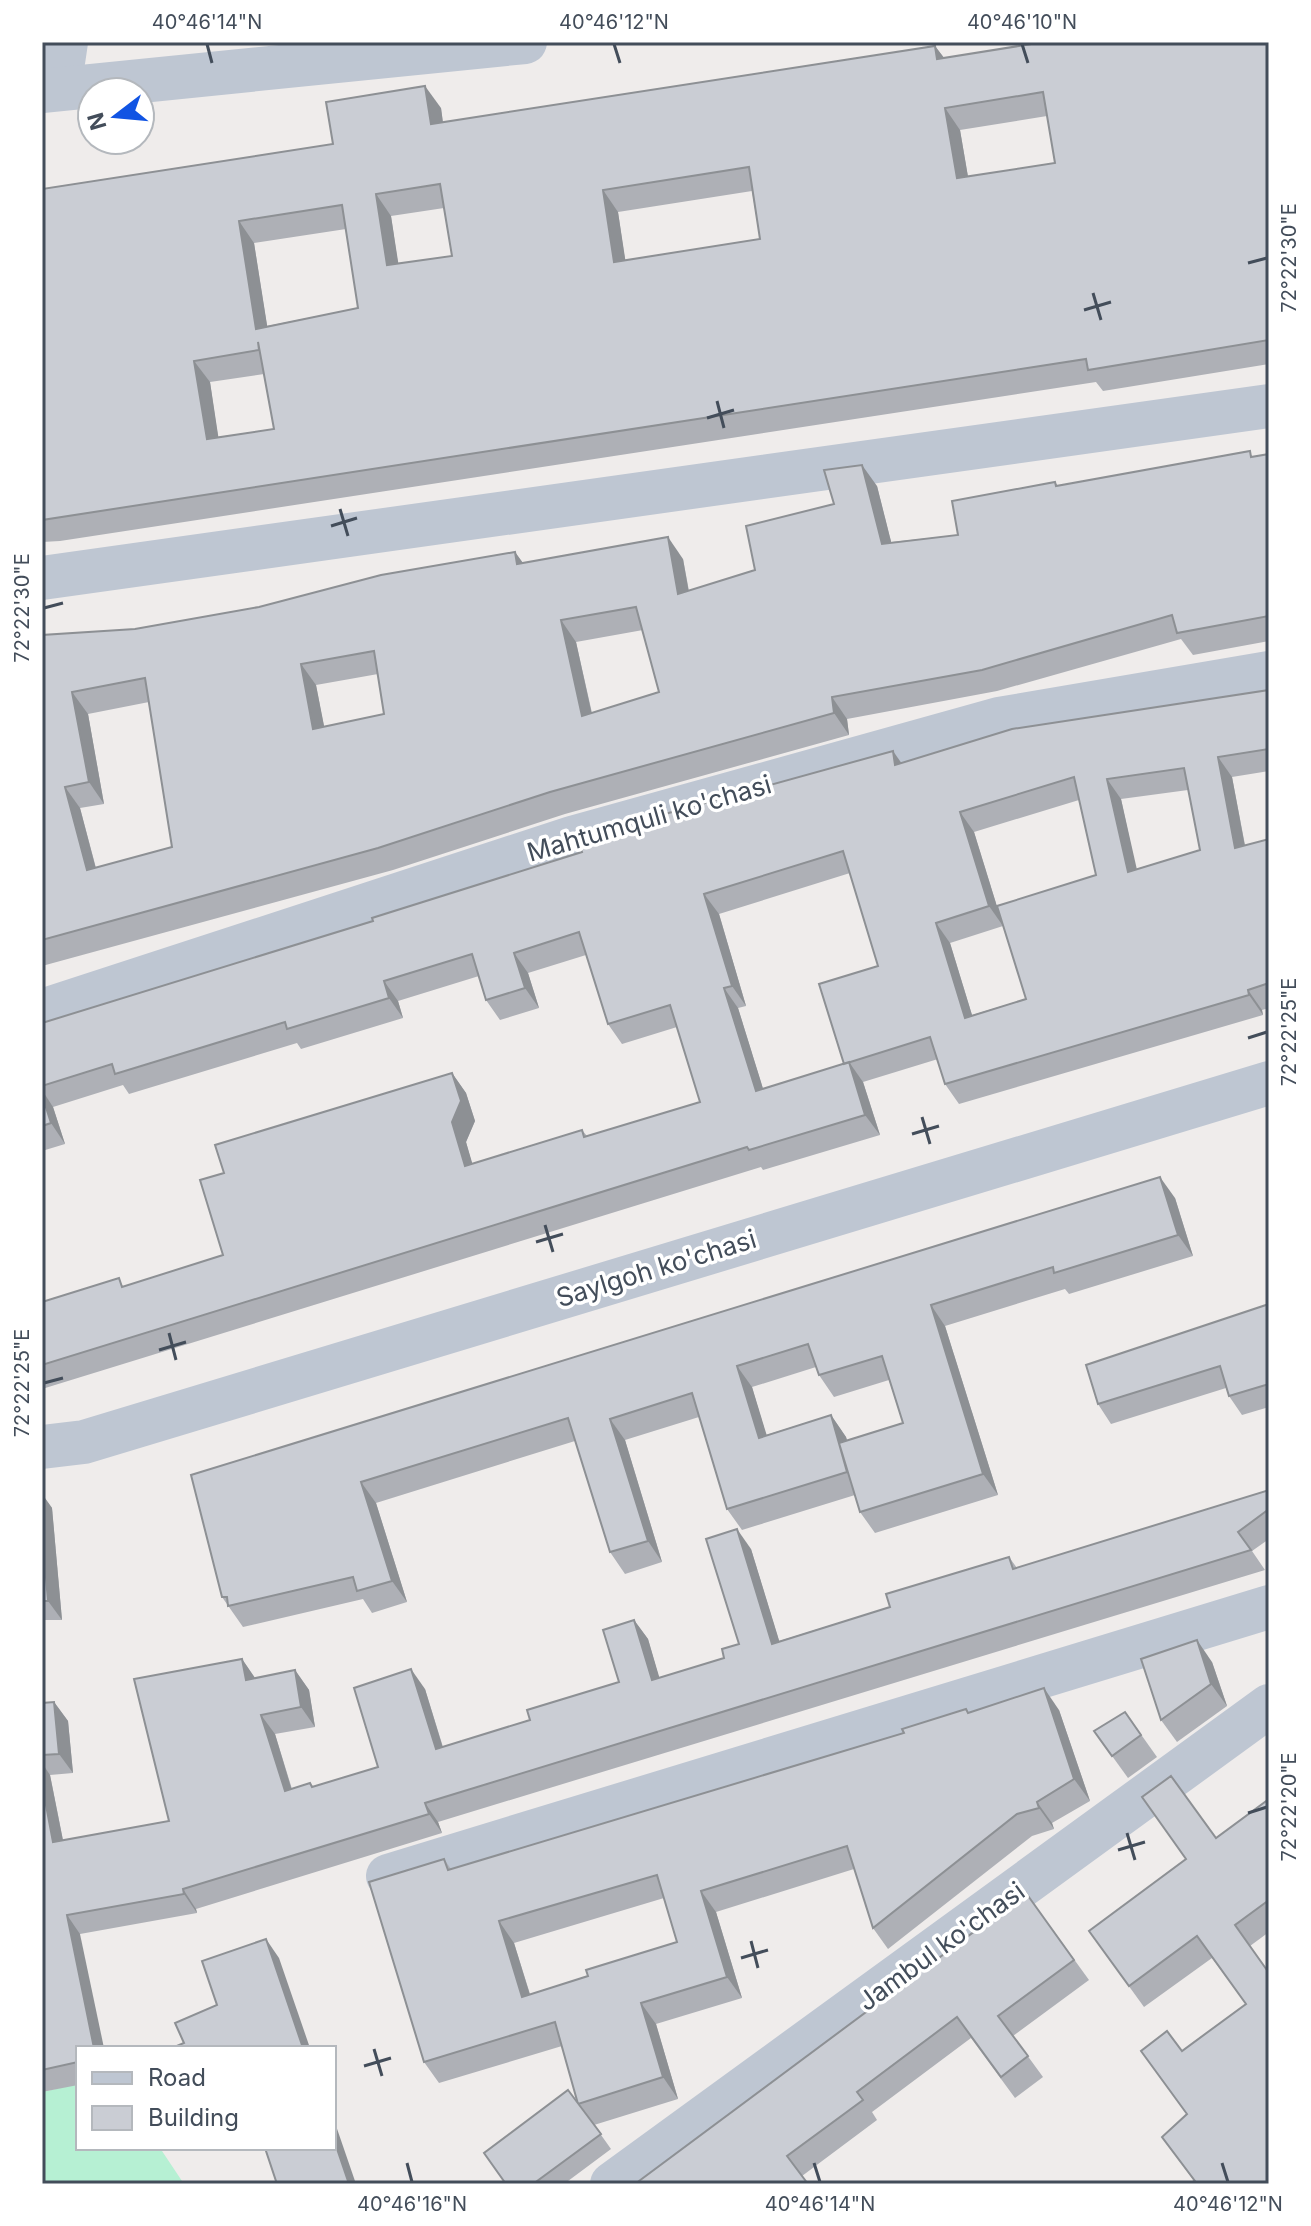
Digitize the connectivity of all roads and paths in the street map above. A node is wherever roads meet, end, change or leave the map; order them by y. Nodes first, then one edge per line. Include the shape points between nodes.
1 (66, 42) edge
2 (525, 42) edge
3 (50, 90) edge
4 (1269, 406) edge
5 (42, 578) edge
6 (1269, 673) edge
7 (42, 1011) edge
8 (1269, 1083) edge
9 (42, 1447) edge
10 (1269, 1607) edge
11 (1269, 1706) edge
12 (371, 1881) edge
13 (612, 2184) edge

1 - 3 street
2 - 3 street
4 - 5 street
6 - 7 street, Mahtumquli ko'chasi via 999,719 572,838
8 - 9 street, Saylgoh ko'chasi via 84,1442
10 - 12 street
11 - 13 street, Jambul ko'chasi

